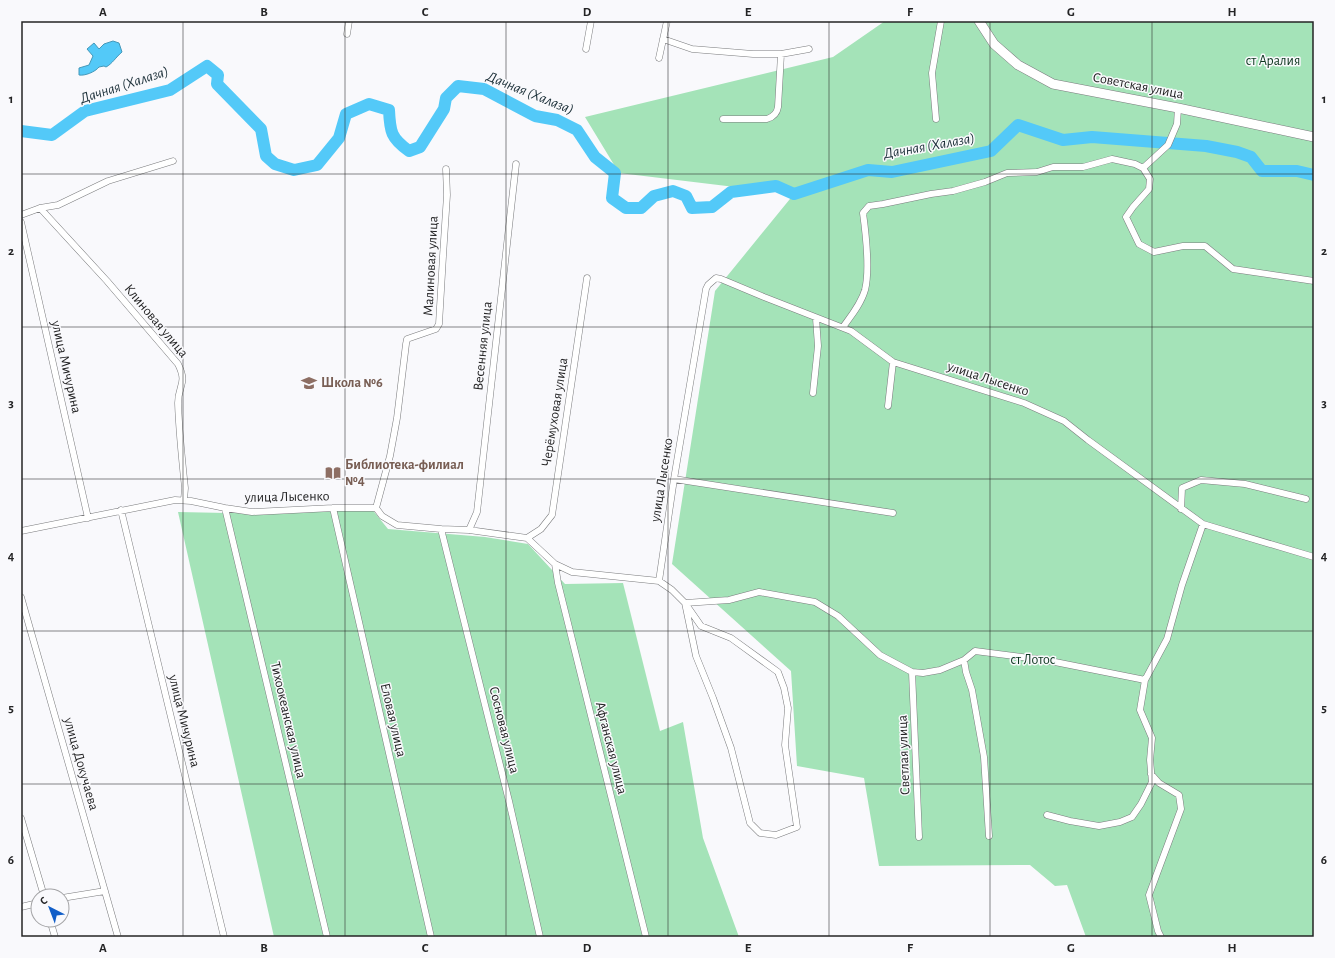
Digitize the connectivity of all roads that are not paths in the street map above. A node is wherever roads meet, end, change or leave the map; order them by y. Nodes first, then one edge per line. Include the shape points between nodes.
1 (349, 21) edge
2 (591, 21) edge
3 (667, 21) edge
4 (941, 21) edge
5 (979, 21) edge
6 (347, 34) dead end
7 (663, 39) junction
8 (586, 49) dead end
9 (809, 49) dead end
10 (781, 54) junction
11 (659, 58) dead end
12 (1178, 108) junction
13 (723, 119) dead end
14 (936, 119) dead end
15 (1314, 137) edge
16 (173, 162) dead end
17 (516, 164) dead end
18 (1143, 168) junction
19 (446, 169) dead end
20 (40, 208) junction
21 (21, 214) edge
22 (21, 222) edge
23 (588, 278) dead end
24 (1314, 281) edge
25 (816, 318) junction
26 (842, 327) junction
27 (893, 362) junction
28 (813, 393) dead end
29 (888, 406) dead end
30 (674, 478) junction
31 (1306, 499) dead end
32 (184, 500) junction
33 (225, 508) junction
34 (333, 508) junction
35 (376, 508) junction
36 (1181, 509) junction
37 (121, 510) junction
38 (893, 513) dead end
39 (88, 518) junction
40 (1203, 524) junction
41 (441, 529) junction
42 (469, 530) junction
43 (21, 531) edge
44 (527, 538) junction
45 (1314, 557) edge
46 (555, 564) junction
47 (659, 581) junction
48 (21, 597) edge
49 (685, 603) junction
50 (964, 660) junction
51 (912, 672) junction
52 (1145, 680) junction
53 (1151, 774) junction
54 (1048, 815) dead end
55 (21, 818) edge
56 (989, 836) dead end
57 (919, 837) dead end
58 (42, 888) edge
59 (105, 891) junction
60 (70, 897) edge
61 (118, 937) edge
62 (224, 937) edge
63 (327, 937) edge
64 (431, 937) edge
65 (540, 937) edge
66 (646, 937) edge
67 (1161, 937) edge

1 - 6 street
2 - 8 street
3 - 7 street
4 - 14 street via 932,73
5 - 12 street, Советская улица via 994,44 1018,64 1053,84
7 - 10 street via 692,49
7 - 11 street
9 - 10 street
10 - 13 street via 777,112 767,120
12 - 15 street, Советская улица
12 - 18 street via 1177,124 1168,145
16 - 20 street via 115,178 66,202
17 - 42 street, Весенняя улица via 477,512
18 - 24 street via 1150,179 1149,189 1126,217 1139,244 1154,252 1183,246 1206,246 1233,269
18 - 26 street via 1112,159 1083,167 1053,167 1038,172 1007,173 953,191 869,206 863,214 867,269 865,290
19 - 35 street, Малиновая улица via 448,195 439,324 436,329 408,339 406,344 397,418
20 - 21 street
20 - 32 street, Клиновая улица via 107,281 183,373 184,381 178,401
22 - 39 street, улица Мичурина
23 - 44 street, Черёмуховая улица via 552,515 541,529
25 - 26 street, улица Лысенко
25 - 28 street via 818,346
25 - 30 street, улица Лысенко via 721,279 712,280 706,290
26 - 27 street, улица Лысенко via 850,330
27 - 29 street
27 - 36 street, улица Лысенко via 1024,402 1064,421
30 - 38 street
30 - 47 street, улица Лысенко
31 - 36 street via 1245,484 1201,480 1182,488
32 - 33 street, улица Лысенко
32 - 37 street, улица Лысенко
33 - 34 street, улица Лысенко via 252,512
33 - 63 street, Тихоокеанская улица
34 - 35 street, улица Лысенко
34 - 64 street, Еловая улица
35 - 41 street via 382,516 397,525
36 - 40 street, улица Лысенко
37 - 39 street, улица Лысенко
37 - 62 street, улица Мичурина
39 - 43 street, улица Лысенко
40 - 45 street, улица Лысенко
40 - 52 street via 1167,639
41 - 42 street
41 - 65 street, Сосновая улица
42 - 44 street
44 - 46 street
46 - 47 street via 572,572
46 - 66 street, Афганская улица
47 - 49 street
48 - 59 street, улица Докучаева
49 - 49 street via 696,656 731,748 750,822 760,833 776,835 797,827 785,745 788,708 778,672 731,638 702,626
49 - 51 street via 728,600 759,592 815,602 838,616 880,655
50 - 51 street via 940,670
50 - 52 street via 975,651 1045,660
50 - 56 street via 984,757
51 - 57 street, Светлая улица
52 - 53 street via 1140,710 1152,738
53 - 54 street via 1152,782 1141,804 1132,817 1120,822 1099,826
53 - 67 street via 1181,799 1181,809 1149,895
55 - 58 street
59 - 60 street
59 - 61 street, улица Докучаева

